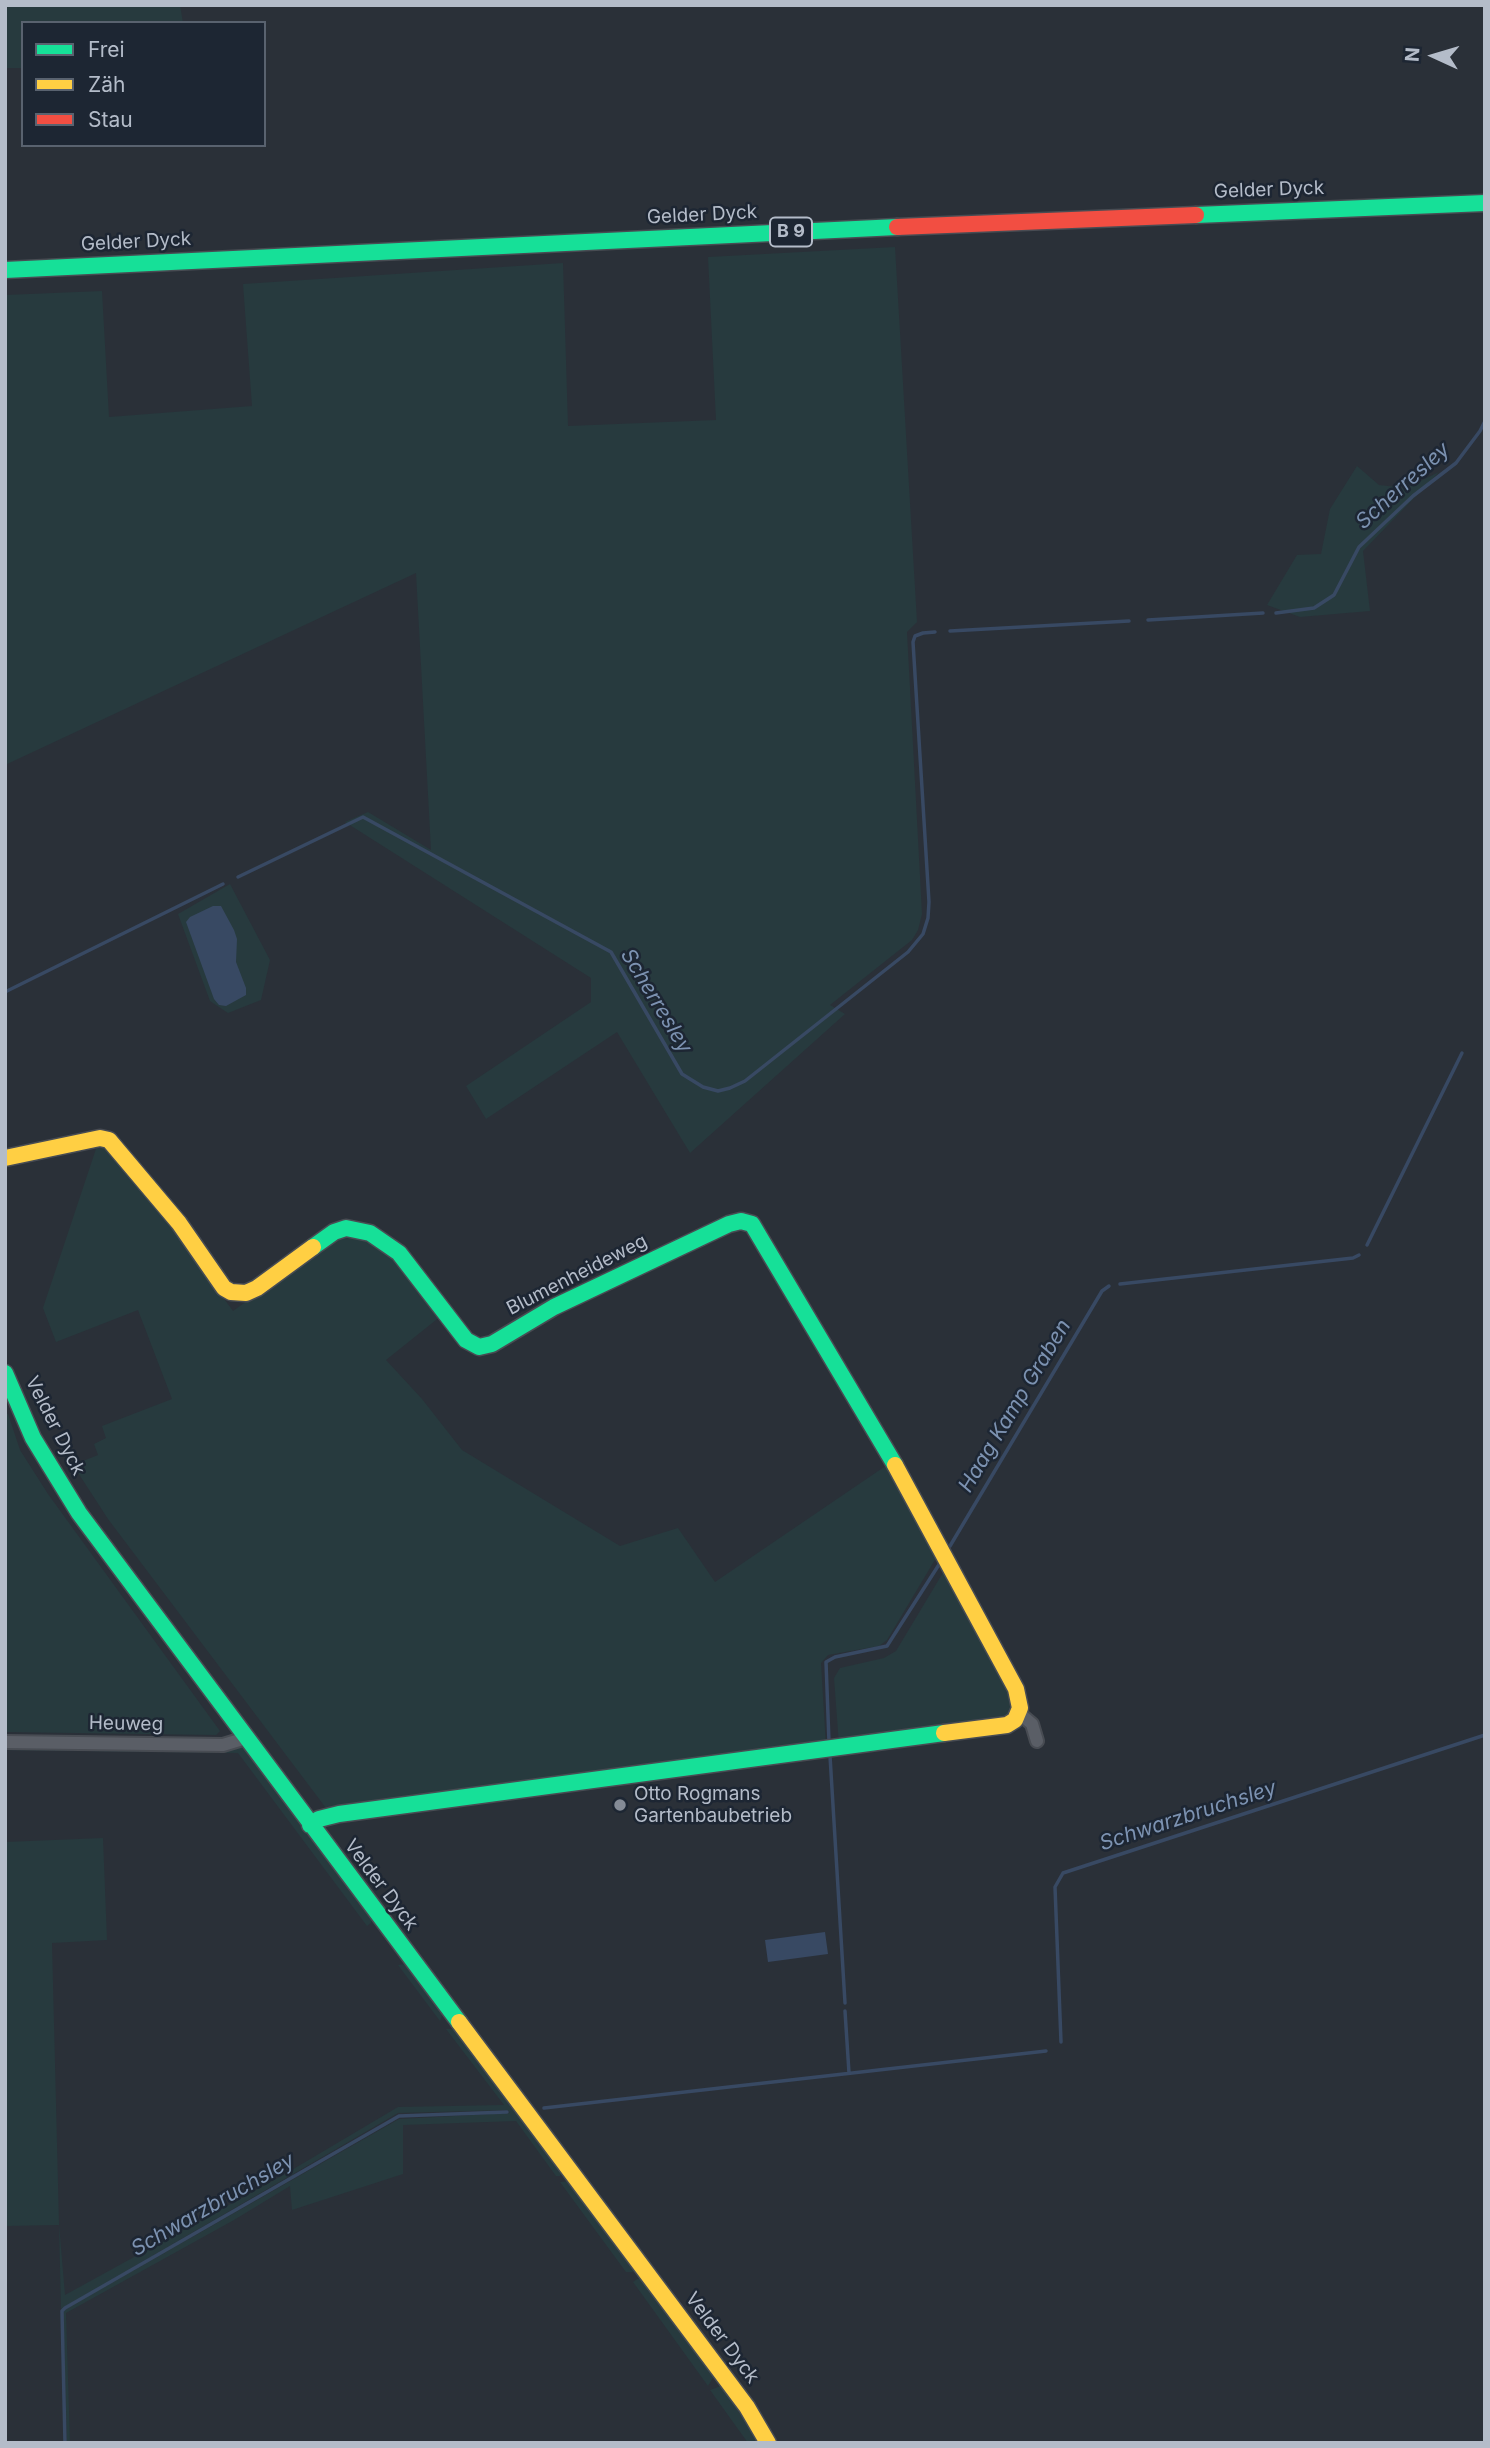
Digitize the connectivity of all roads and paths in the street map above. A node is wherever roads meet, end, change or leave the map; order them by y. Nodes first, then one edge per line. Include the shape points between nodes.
1 (1485, 203) edge
2 (5, 270) edge
3 (5, 1158) edge
4 (5, 1373) edge
5 (1019, 1713) junction
6 (246, 1738) junction
7 (1037, 1741) dead end
8 (5, 1742) edge
9 (310, 1825) junction
10 (747, 2407) junction
11 (768, 2443) edge
12 (782, 2443) edge

1 - 2 main road, Gelder Dyck / B 9
3 - 5 main road, Blumenheideweg via 100,1138 109,1140 231,1292 257,1288 334,1232 345,1228 370,1233 399,1253 466,1340 479,1347 729,1224 741,1220 752,1224 893,1461 1016,1689
4 - 6 main road, Velder Dyck via 33,1438 79,1513
5 - 7 street, Blumenheideweg via 1032,1724
5 - 9 main road via 1007,1725 957,1733 339,1814
6 - 8 street, Heuweg via 223,1745
6 - 9 main road, Velder Dyck
9 - 10 main road, Velder Dyck
10 - 11 main road, Velder Dyck
10 - 12 main road, Velder Dyck

